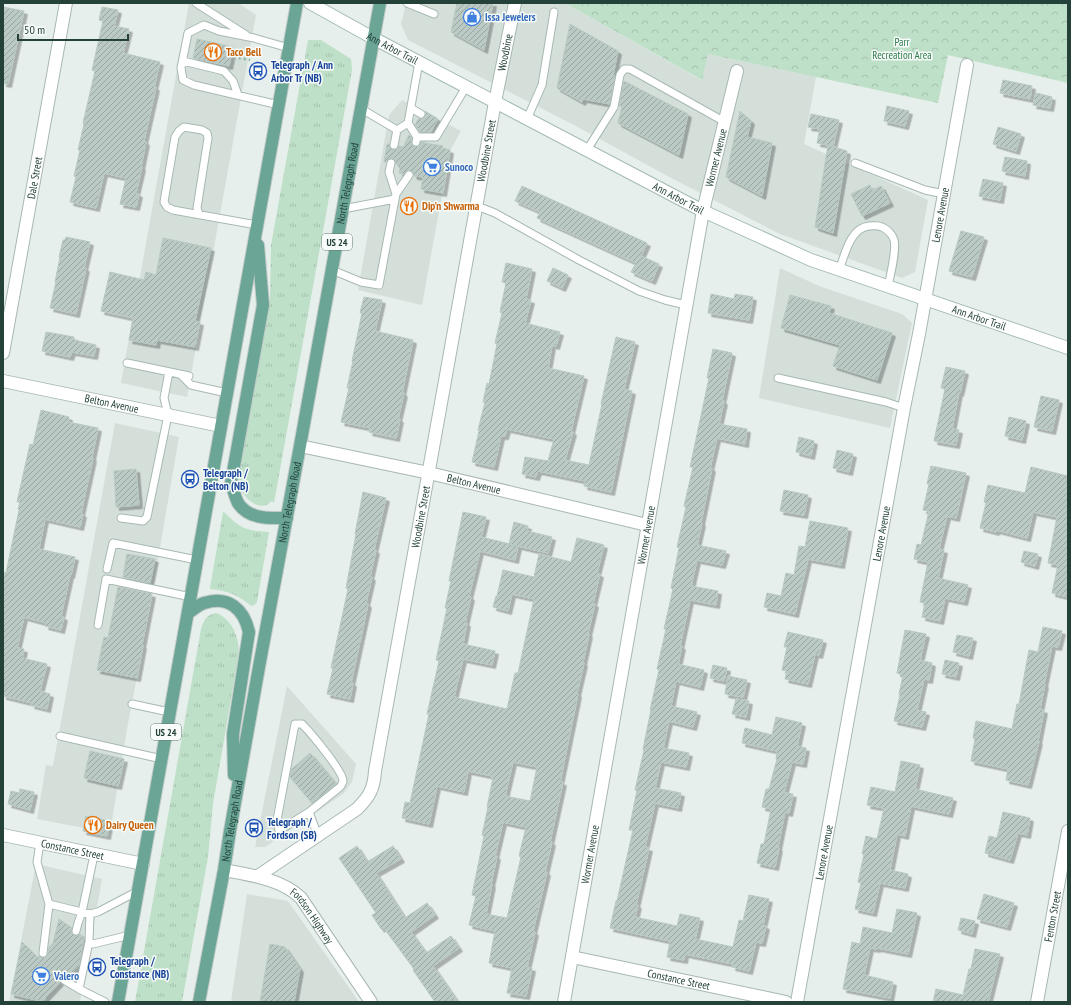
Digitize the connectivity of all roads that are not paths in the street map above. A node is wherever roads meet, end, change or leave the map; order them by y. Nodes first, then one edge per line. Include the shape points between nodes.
1 (66, 3) edge
2 (196, 3) edge
3 (297, 3) edge
4 (310, 3) edge
5 (380, 3) edge
6 (409, 3) edge
7 (515, 3) edge
8 (554, 12) dead end
9 (434, 14) dead end
10 (250, 37) junction
11 (373, 38) junction
12 (289, 48) junction
13 (183, 61) junction
14 (419, 62) junction
15 (967, 65) dead end
16 (737, 71) dead end
17 (466, 87) junction
18 (238, 95) junction
19 (495, 102) junction
20 (279, 105) junction
21 (360, 108) junction
22 (411, 108) junction
23 (421, 114) dead end
24 (527, 119) junction
25 (725, 122) junction
26 (408, 123) junction
27 (397, 130) junction
28 (394, 145) dead end
29 (588, 150) junction
30 (391, 163) dead end
31 (855, 163) dead end
32 (409, 175) dead end
33 (944, 194) junction
34 (395, 196) junction
35 (477, 206) junction
36 (342, 209) junction
37 (704, 211) junction
38 (199, 214) junction
39 (257, 227) junction
40 (332, 270) junction
41 (839, 270) junction
42 (888, 287) junction
43 (926, 300) junction
44 (686, 305) junction
45 (1068, 348) edge
46 (3, 353) edge
47 (127, 363) dead end
48 (169, 372) junction
49 (181, 375) junction
50 (189, 376) dead end
51 (778, 378) dead end
52 (3, 380) edge
53 (227, 393) junction
54 (904, 408) junction
55 (168, 415) junction
56 (221, 426) junction
57 (300, 446) junction
58 (429, 473) junction
59 (121, 518) dead end
60 (287, 518) junction
61 (648, 525) junction
62 (197, 560) junction
63 (107, 569) dead end
64 (191, 597) junction
65 (188, 613) junction
66 (98, 625) dead end
67 (132, 704) dead end
68 (169, 712) junction
69 (60, 736) dead end
70 (162, 759) junction
71 (235, 802) junction
72 (309, 812) junction
73 (1068, 831) edge
74 (3, 834) edge
75 (318, 836) junction
76 (40, 843) junction
77 (94, 854) junction
78 (143, 864) junction
79 (224, 870) junction
80 (258, 876) junction
81 (138, 891) junction
82 (49, 904) junction
83 (86, 913) junction
84 (76, 931) dead end
85 (130, 935) junction
86 (89, 942) junction
87 (43, 953) dead end
88 (572, 957) junction
89 (64, 980) dead end
90 (79, 988) junction
91 (106, 1002) edge
92 (118, 1002) edge
93 (199, 1002) edge
94 (371, 1002) edge
95 (564, 1002) edge
96 (786, 1002) edge
97 (798, 1002) edge
98 (1037, 1002) edge

1 - 46 street, Dale Street
2 - 10 lane
3 - 12 main road, US 24
4 - 11 street, Ann Arbor Trail
5 - 11 main road, North Telegraph Road / US 24
6 - 9 lane
7 - 19 street, Woodbine
8 - 24 lane via 542,85
10 - 12 lane
10 - 13 lane via 219,31 204,25 188,32
11 - 14 street, Ann Arbor Trail
11 - 21 main road, North Telegraph Road / US 24
12 - 20 main road, US 24
13 - 18 lane via 224,71 233,81
13 - 18 lane via 183,80
14 - 17 street, Ann Arbor Trail
14 - 22 lane
15 - 33 street, Lenore Avenue
16 - 25 street, Wormer Avenue
17 - 19 street, Ann Arbor Trail
17 - 26 lane via 439,124 436,137 416,139
18 - 20 lane
19 - 24 street, Ann Arbor Trail
19 - 35 street, Woodbine Street
20 - 39 main road, US 24
21 - 27 lane
21 - 36 main road, North Telegraph Road / US 24
22 - 23 lane
22 - 26 lane
24 - 29 street, Ann Arbor Trail
25 - 29 lane via 630,69 624,69 620,75 614,107
25 - 37 street, Wormer Avenue
26 - 27 lane
27 - 28 lane
29 - 37 street, Ann Arbor Trail
30 - 34 lane via 389,172
31 - 33 lane via 925,190
32 - 34 lane
33 - 43 street, Lenore Avenue
34 - 36 lane
34 - 40 lane via 379,285 361,282
35 - 44 lane via 639,291
35 - 58 street, Woodbine Street
36 - 40 main road, North Telegraph Road / US 24
37 - 41 street, Ann Arbor Trail via 811,260
37 - 44 street, Wormer Avenue
38 - 38 lane via 173,210 164,202 175,137 184,127 202,130 207,133 208,138 197,208
38 - 39 lane
39 - 53 main road, US 24
39 - 60 main road via 263,305 230,483 238,504 247,512 256,517
40 - 57 main road, North Telegraph Road / US 24
41 - 42 street, Ann Arbor Trail
41 - 42 lane via 856,232 865,227 878,225 888,230 894,241
42 - 43 street, Ann Arbor Trail
43 - 45 street, Ann Arbor Trail
43 - 54 street, Lenore Avenue
44 - 61 street, Wormer Avenue
47 - 48 lane
48 - 49 lane
48 - 55 lane via 164,398
49 - 50 lane
49 - 53 lane via 191,385
51 - 54 lane
52 - 55 street, Belton Avenue
53 - 56 main road, US 24
54 - 97 street, Lenore Avenue
55 - 56 street, Belton Avenue
55 - 59 lane via 147,517 143,521
56 - 62 main road, US 24
57 - 58 street, Belton Avenue
57 - 60 main road, North Telegraph Road / US 24
58 - 61 street, Belton Avenue
58 - 75 street, Woodbine Street via 375,780 366,800 357,809
60 - 71 main road, North Telegraph Road / US 24
61 - 88 street, Wormer Avenue
62 - 63 lane via 113,542
62 - 64 main road, US 24
64 - 65 main road, US 24
64 - 66 lane via 106,579
65 - 68 main road, US 24
65 - 71 main road via 216,600 228,602 244,618 249,632 233,734
67 - 68 lane
68 - 70 main road, US 24
69 - 70 lane
70 - 78 main road, US 24
71 - 79 main road, North Telegraph Road / US 24
72 - 72 lane via 279,830 278,820 295,724 302,724 311,734 341,773 343,781 340,787
72 - 75 lane
73 - 98 street, Fenton Street
74 - 76 street, Constance Street
75 - 80 street, Woodbine Street
76 - 77 street, Constance Street
76 - 82 lane via 37,862
77 - 78 street, Constance Street
77 - 83 lane
78 - 81 main road, US 24
79 - 80 street, Fordson Highway
79 - 93 main road, North Telegraph Road / US 24
80 - 94 street, Fordson Highway via 295,892 301,898
81 - 83 lane via 98,912
81 - 85 main road, US 24
82 - 83 lane
82 - 87 lane
83 - 84 lane via 78,922
83 - 86 lane
85 - 86 lane via 92,944
85 - 92 main road, US 24
86 - 90 lane
88 - 95 street, Wormer Avenue
88 - 96 street, Constance Street
89 - 90 lane
90 - 91 lane

